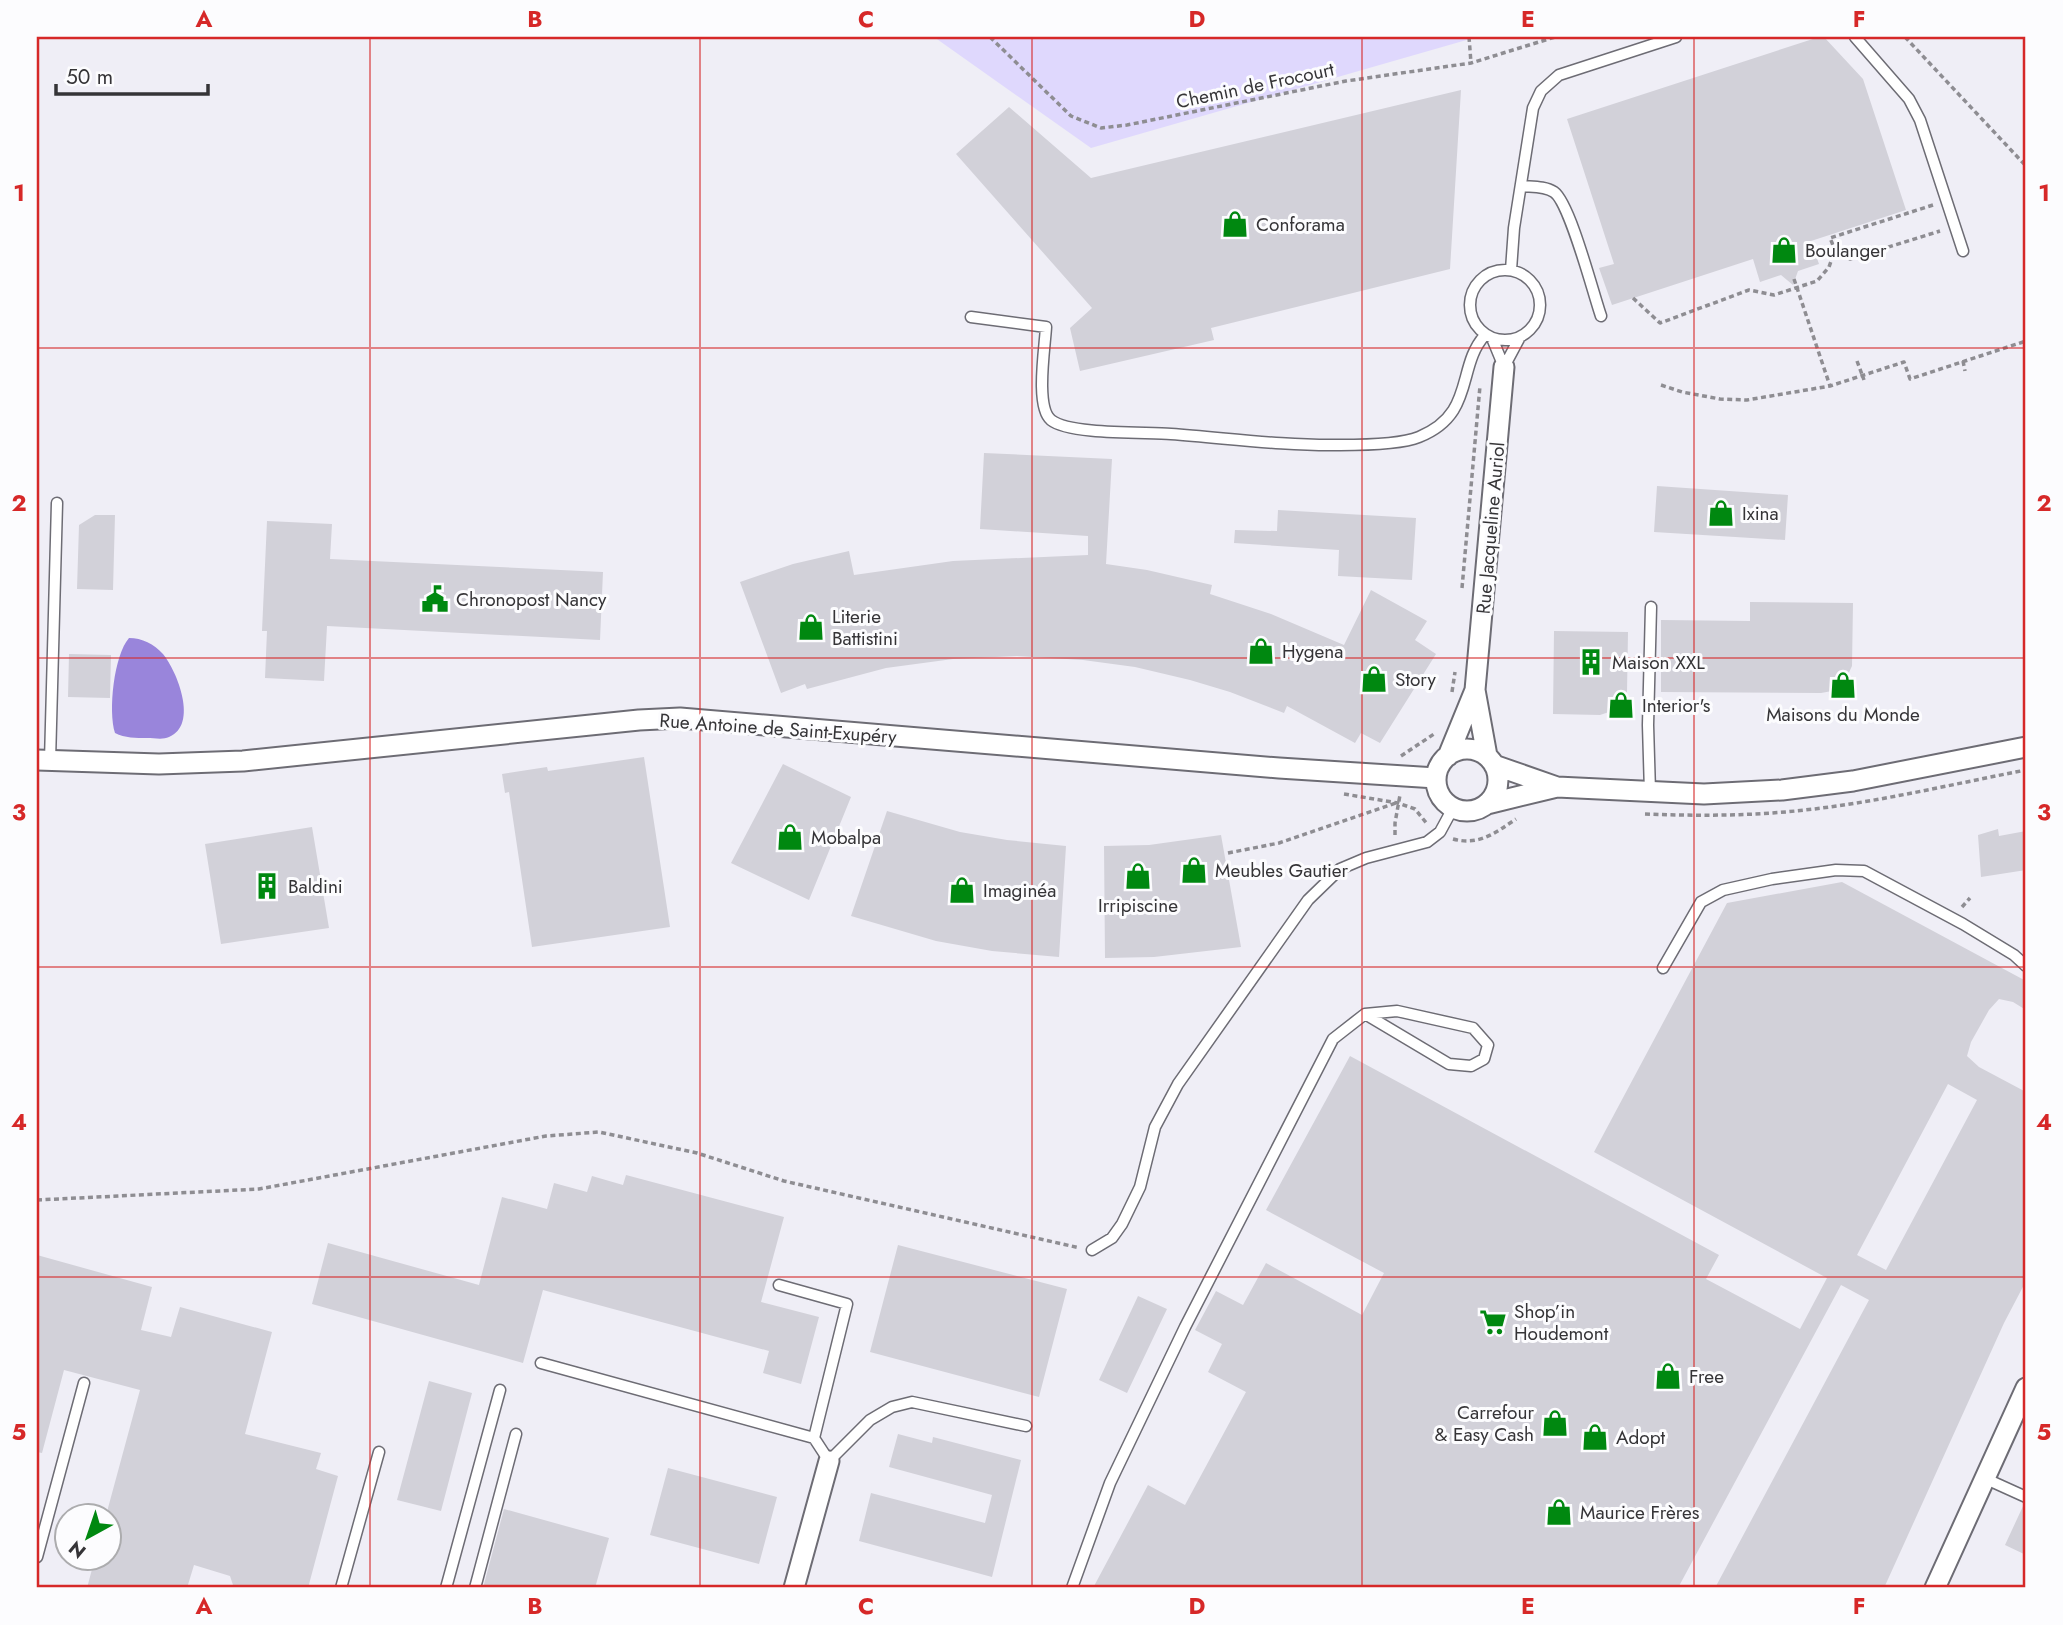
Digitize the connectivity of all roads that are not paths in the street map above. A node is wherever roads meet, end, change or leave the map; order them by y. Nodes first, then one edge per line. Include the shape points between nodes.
1 (1676, 37) edge
2 (1855, 37) edge
3 (1522, 186) junction
4 (1963, 251) dead end
5 (1511, 270) junction
6 (1601, 316) dead end
7 (971, 317) dead end
8 (1489, 336) junction
9 (1520, 337) junction
10 (1504, 367) junction
11 (57, 503) dead end
12 (1650, 607) dead end
13 (1475, 690) junction
14 (2026, 747) edge
15 (1448, 756) junction
16 (1490, 760) junction
17 (43, 761) edge
18 (1436, 778) junction
19 (1557, 787) junction
20 (1650, 793) junction
21 (1487, 804) junction
22 (1453, 808) junction
23 (2026, 966) edge
24 (1663, 968) dead end
25 (1365, 1014) junction
26 (1092, 1250) road end
27 (779, 1285) dead end
28 (541, 1363) dead end
29 (84, 1383) dead end
30 (2026, 1388) edge
31 (500, 1390) dead end
32 (1026, 1426) dead end
33 (516, 1434) dead end
34 (814, 1438) junction
35 (379, 1452) dead end
36 (829, 1461) junction
37 (1984, 1478) junction
38 (2026, 1497) edge
39 (37, 1557) edge
40 (341, 1588) edge
41 (446, 1588) edge
42 (475, 1588) edge
43 (794, 1588) edge
44 (1072, 1588) edge
45 (1935, 1588) edge

1 - 3 lane via 1559,75 1541,91 1533,108
2 - 4 lane via 1909,99 1920,120
3 - 5 lane
3 - 6 lane via 1545,188 1558,196
5 - 8 lane via 1493,271 1471,292 1471,314 1476,326
5 - 9 lane via 1529,278 1539,296 1535,324
7 - 8 lane via 1046,327 1042,400 1045,414 1065,426 1339,445 1418,437 1444,421 1458,404 1477,344
8 - 9 lane
8 - 10 lane
9 - 10 lane
10 - 13 street, Rue Jacqueline Auriol
11 - 17 lane
12 - 20 lane
13 - 15 street, Rue Jacqueline Auriol
13 - 16 street, Rue Jacqueline Auriol
14 - 20 street via 1853,781 1704,794
15 - 16 street via 1465,749
15 - 18 street
16 - 19 street
16 - 21 street via 1498,786
17 - 18 street, Rue Antoine de Saint-Exupéry via 243,761 680,718
18 - 22 street via 1439,794
19 - 20 street
19 - 21 street
21 - 22 street via 1472,811
22 - 26 lane via 1440,832 1427,842 1340,869 1308,900 1178,1084 1155,1127 1140,1187 1122,1224 1112,1238
23 - 24 lane via 1964,924 1864,871 1836,870 1723,890 1702,902
25 - 25 lane via 1397,1011 1473,1028 1488,1045 1484,1059 1471,1066 1449,1064
25 - 44 lane via 1333,1039 1216,1266 1110,1483
27 - 34 lane via 847,1304
28 - 34 lane
29 - 39 lane
30 - 37 street
31 - 41 lane
32 - 36 lane via 912,1402 870,1420
33 - 42 lane
34 - 36 lane
35 - 40 lane
36 - 43 street
37 - 38 lane
37 - 45 street

